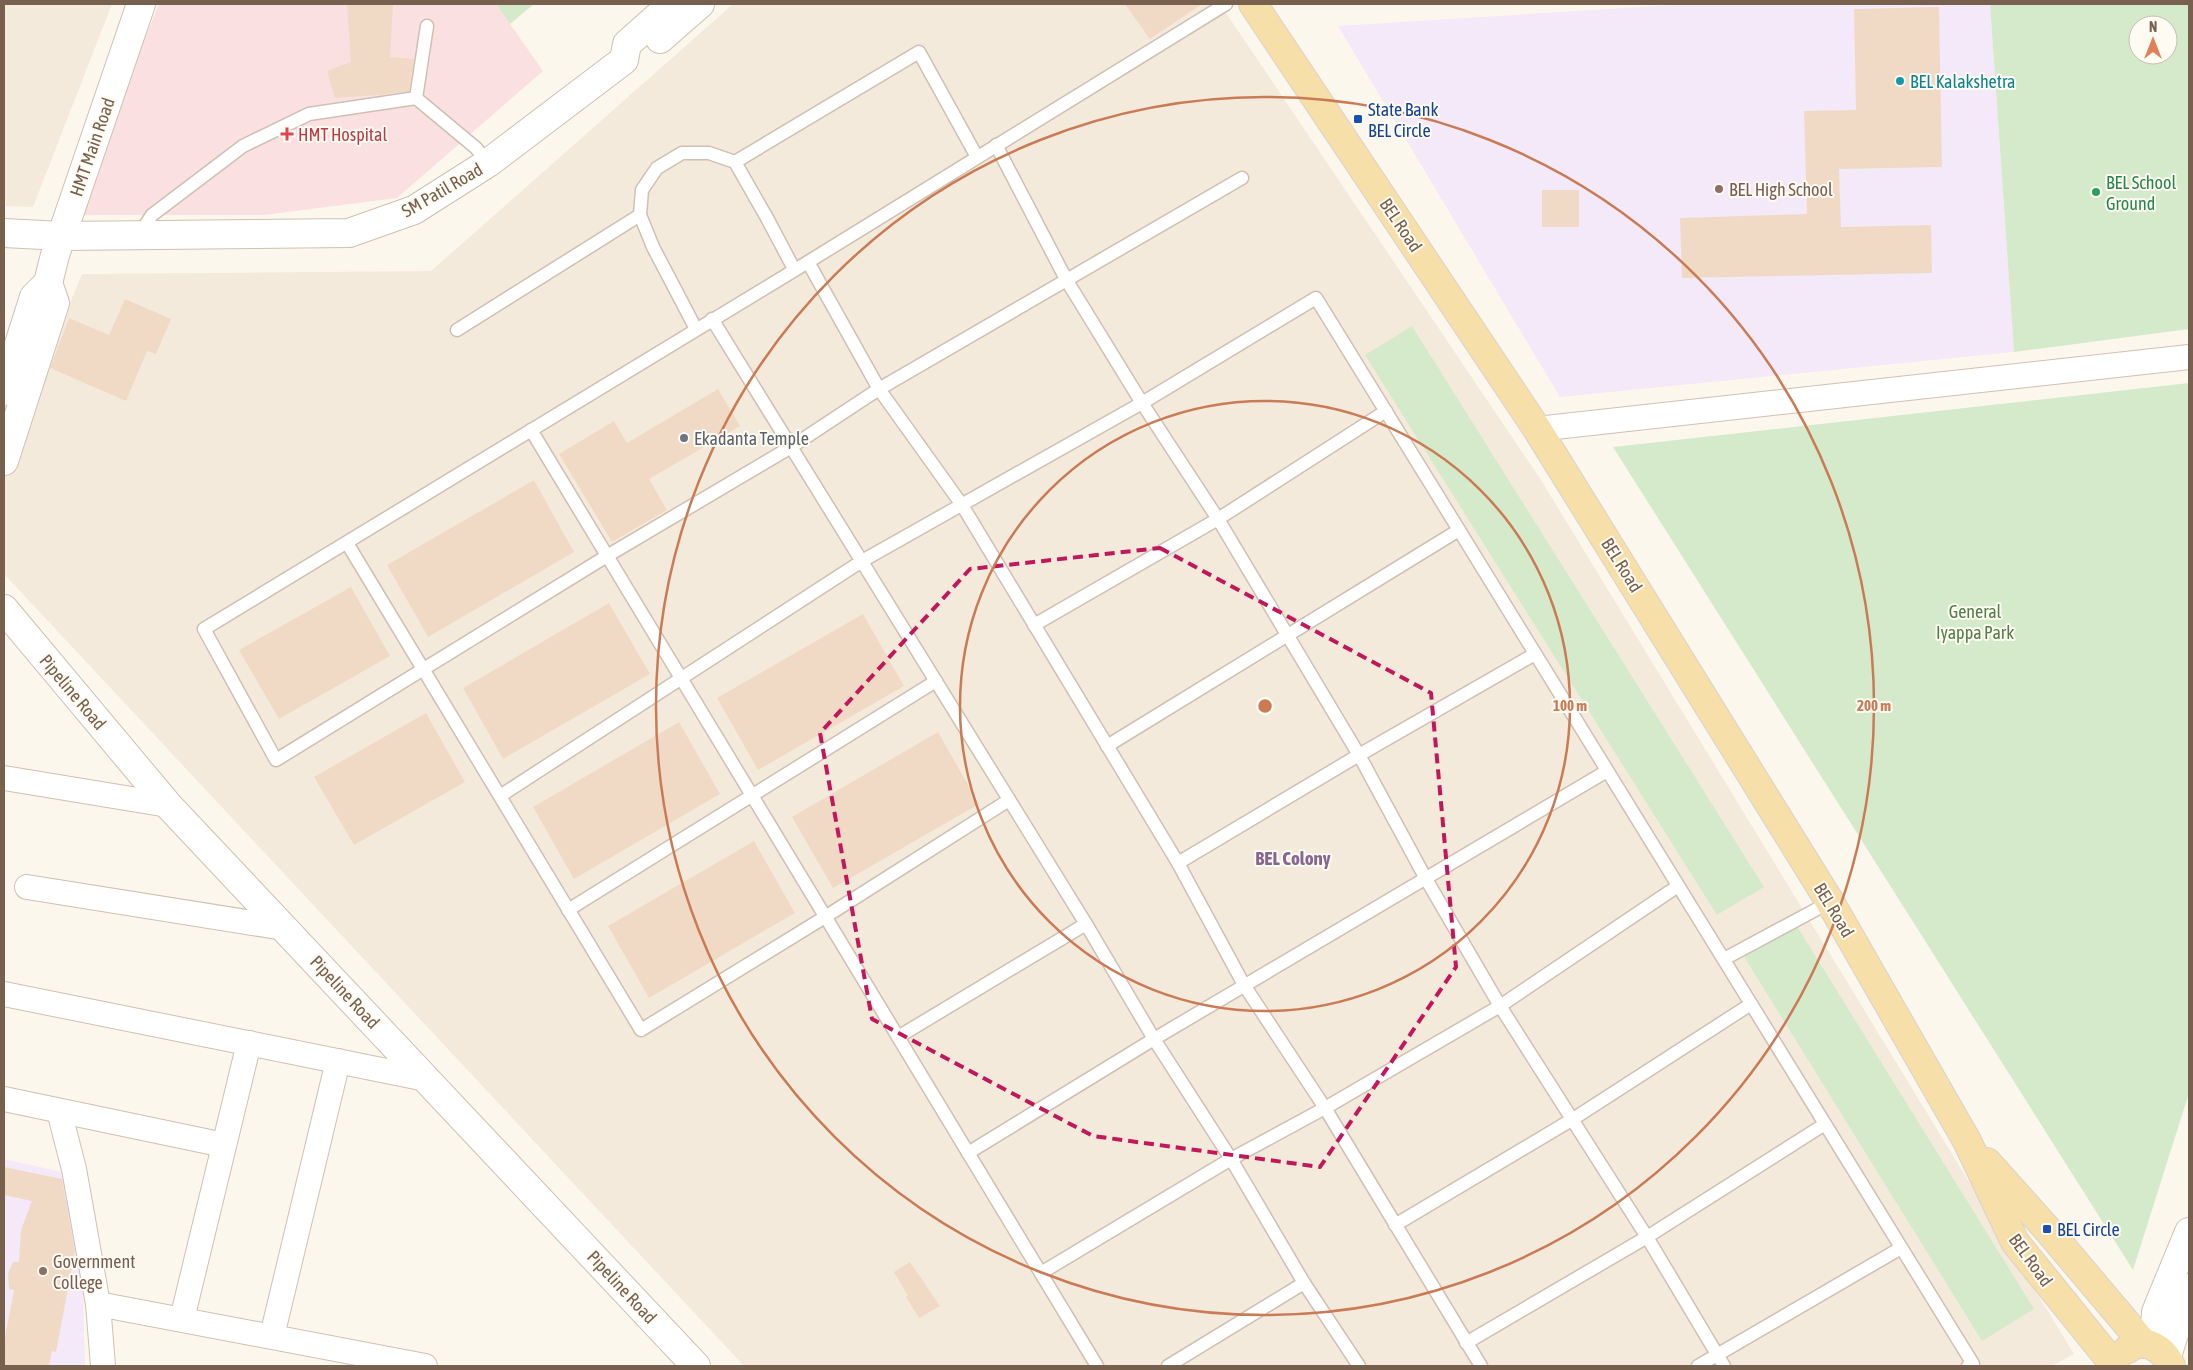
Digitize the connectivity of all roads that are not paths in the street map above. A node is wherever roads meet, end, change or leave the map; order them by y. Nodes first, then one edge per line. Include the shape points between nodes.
1 (142, 4) edge
2 (672, 4) edge
3 (700, 4) edge
4 (1226, 4) edge
5 (1253, 4) edge
6 (427, 26) dead end
7 (624, 60) junction
8 (416, 98) junction
9 (996, 145) junction
10 (977, 157) junction
11 (735, 162) junction
12 (488, 163) junction
13 (1242, 178) dead end
14 (640, 215) junction
15 (4, 233) edge
16 (62, 236) junction
17 (138, 236) junction
18 (808, 262) junction
19 (794, 270) junction
20 (1066, 281) junction
21 (48, 283) junction
22 (712, 319) junction
23 (696, 329) junction
24 (457, 330) dead end
25 (2189, 358) edge
26 (879, 389) junction
27 (4, 391) edge
28 (1142, 403) junction
29 (1386, 411) junction
30 (1537, 429) junction
31 (531, 430) junction
32 (791, 447) junction
33 (4, 461) edge
34 (962, 505) junction
35 (1218, 519) junction
36 (1458, 530) junction
37 (347, 543) junction
38 (607, 556) junction
39 (862, 561) junction
40 (4, 609) edge
41 (1034, 625) junction
42 (1288, 635) junction
43 (1535, 654) junction
44 (424, 670) junction
45 (681, 677) junction
46 (936, 681) junction
47 (1107, 746) junction
48 (1359, 755) junction
49 (1607, 771) junction
50 (4, 778) edge
51 (500, 796) junction
52 (752, 796) junction
53 (1009, 800) junction
54 (168, 805) junction
55 (1178, 863) junction
56 (1426, 879) junction
57 (1678, 886) junction
58 (27, 887) dead end
59 (1830, 902) junction
60 (568, 910) junction
61 (825, 917) junction
62 (1086, 924) junction
63 (284, 928) junction
64 (1724, 959) junction
65 (1244, 985) junction
66 (4, 994) edge
67 (1751, 1004) junction
68 (1500, 1006) junction
69 (898, 1037) junction
70 (1154, 1038) junction
71 (249, 1043) junction
72 (338, 1061) junction
73 (426, 1079) junction
74 (4, 1099) edge
75 (1325, 1108) junction
76 (59, 1111) junction
77 (1573, 1119) junction
78 (1825, 1124) junction
79 (1967, 1141) junction
80 (224, 1145) junction
81 (968, 1154) junction
82 (1231, 1159) junction
83 (1395, 1225) junction
84 (2189, 1232) edge
85 (1647, 1237) junction
86 (1901, 1248) junction
87 (1041, 1273) junction
88 (1304, 1283) junction
89 (2189, 1288) edge
90 (98, 1304) junction
91 (182, 1319) junction
92 (272, 1336) junction
93 (1466, 1343) junction
94 (2159, 1353) edge
95 (1717, 1355) junction
96 (103, 1366) edge
97 (425, 1366) edge
98 (696, 1366) edge
99 (1097, 1366) edge
100 (1168, 1366) edge
101 (1358, 1366) edge
102 (1481, 1366) edge
103 (1698, 1366) edge
104 (1724, 1366) edge
105 (1968, 1366) edge
106 (2115, 1366) edge

1 - 16 street, HMT Main Road
2 - 7 street, SM Patil Road via 627,44
3 - 7 street via 638,58
4 - 9 lane
5 - 30 main road, BEL Road
6 - 8 lane
7 - 12 street, SM Patil Road
8 - 12 lane via 476,148
8 - 17 lane via 309,114 242,146 152,214
9 - 10 lane
9 - 20 lane
10 - 11 lane via 919,52
10 - 18 lane
11 - 14 lane via 709,153 682,153 657,168 642,190
11 - 19 lane
12 - 17 street, SM Patil Road via 414,210 349,233
13 - 20 lane
14 - 23 lane
14 - 24 lane
15 - 16 street
16 - 17 street, SM Patil Road
16 - 21 street, HMT Main Road
18 - 19 lane
18 - 26 lane
19 - 22 lane
20 - 26 lane
20 - 28 lane
21 - 27 street via 34,298
21 - 33 street via 55,303
22 - 23 lane
22 - 32 lane
23 - 31 lane
25 - 30 street
26 - 32 lane
26 - 34 lane
28 - 29 lane via 1316,298
28 - 34 lane
28 - 35 lane
29 - 35 lane
29 - 36 lane
30 - 59 main road, BEL Road
31 - 37 lane
31 - 38 lane
32 - 38 lane
32 - 39 lane
34 - 39 lane
34 - 41 lane
35 - 41 lane
35 - 42 lane
36 - 42 lane
36 - 43 lane
37 - 44 lane
37 - 44 lane via 204,629 276,760
38 - 44 lane
38 - 45 lane
39 - 45 lane
39 - 46 lane
40 - 54 street, Pipeline Road
41 - 47 lane
42 - 47 lane
42 - 48 lane
43 - 48 lane
43 - 49 lane
44 - 51 lane
45 - 51 lane
45 - 52 lane
46 - 52 lane
46 - 53 lane
47 - 55 lane
48 - 55 lane
48 - 56 lane
49 - 56 lane
49 - 57 lane
50 - 54 street
51 - 60 lane
52 - 60 lane
52 - 61 lane
53 - 61 lane
53 - 62 lane
54 - 63 street, Pipeline Road
55 - 65 lane
56 - 65 lane
56 - 68 lane
57 - 64 lane
57 - 68 lane
58 - 63 street
59 - 64 lane
59 - 79 main road, BEL Road
60 - 61 lane via 641,1030
61 - 69 lane
62 - 69 lane
62 - 70 lane
63 - 73 street, Pipeline Road
64 - 67 lane
65 - 70 lane
65 - 75 lane
66 - 71 street
67 - 77 lane
67 - 78 lane
68 - 75 lane
68 - 77 lane
69 - 81 lane
70 - 81 lane
70 - 82 lane
71 - 72 street
71 - 80 street
72 - 73 street
72 - 92 street
73 - 98 street, Pipeline Road
74 - 76 street
75 - 82 lane
75 - 83 lane
76 - 80 street
76 - 90 street via 74,1169
77 - 83 lane
77 - 85 lane
78 - 85 lane
78 - 86 lane
79 - 94 main road, BEL Road
79 - 106 main road, BEL Road via 2015,1242
80 - 91 street
81 - 87 lane
82 - 87 lane
82 - 88 lane
83 - 93 lane
84 - 94 street via 2156,1312
85 - 93 lane
85 - 95 lane
86 - 95 lane
86 - 105 lane via 1972,1364
87 - 99 lane
88 - 100 lane
88 - 101 lane
89 - 94 street
90 - 91 street
90 - 96 street
91 - 92 street
92 - 97 street
93 - 102 lane
94 - 106 main road via 2131,1346
95 - 103 lane
95 - 104 lane

